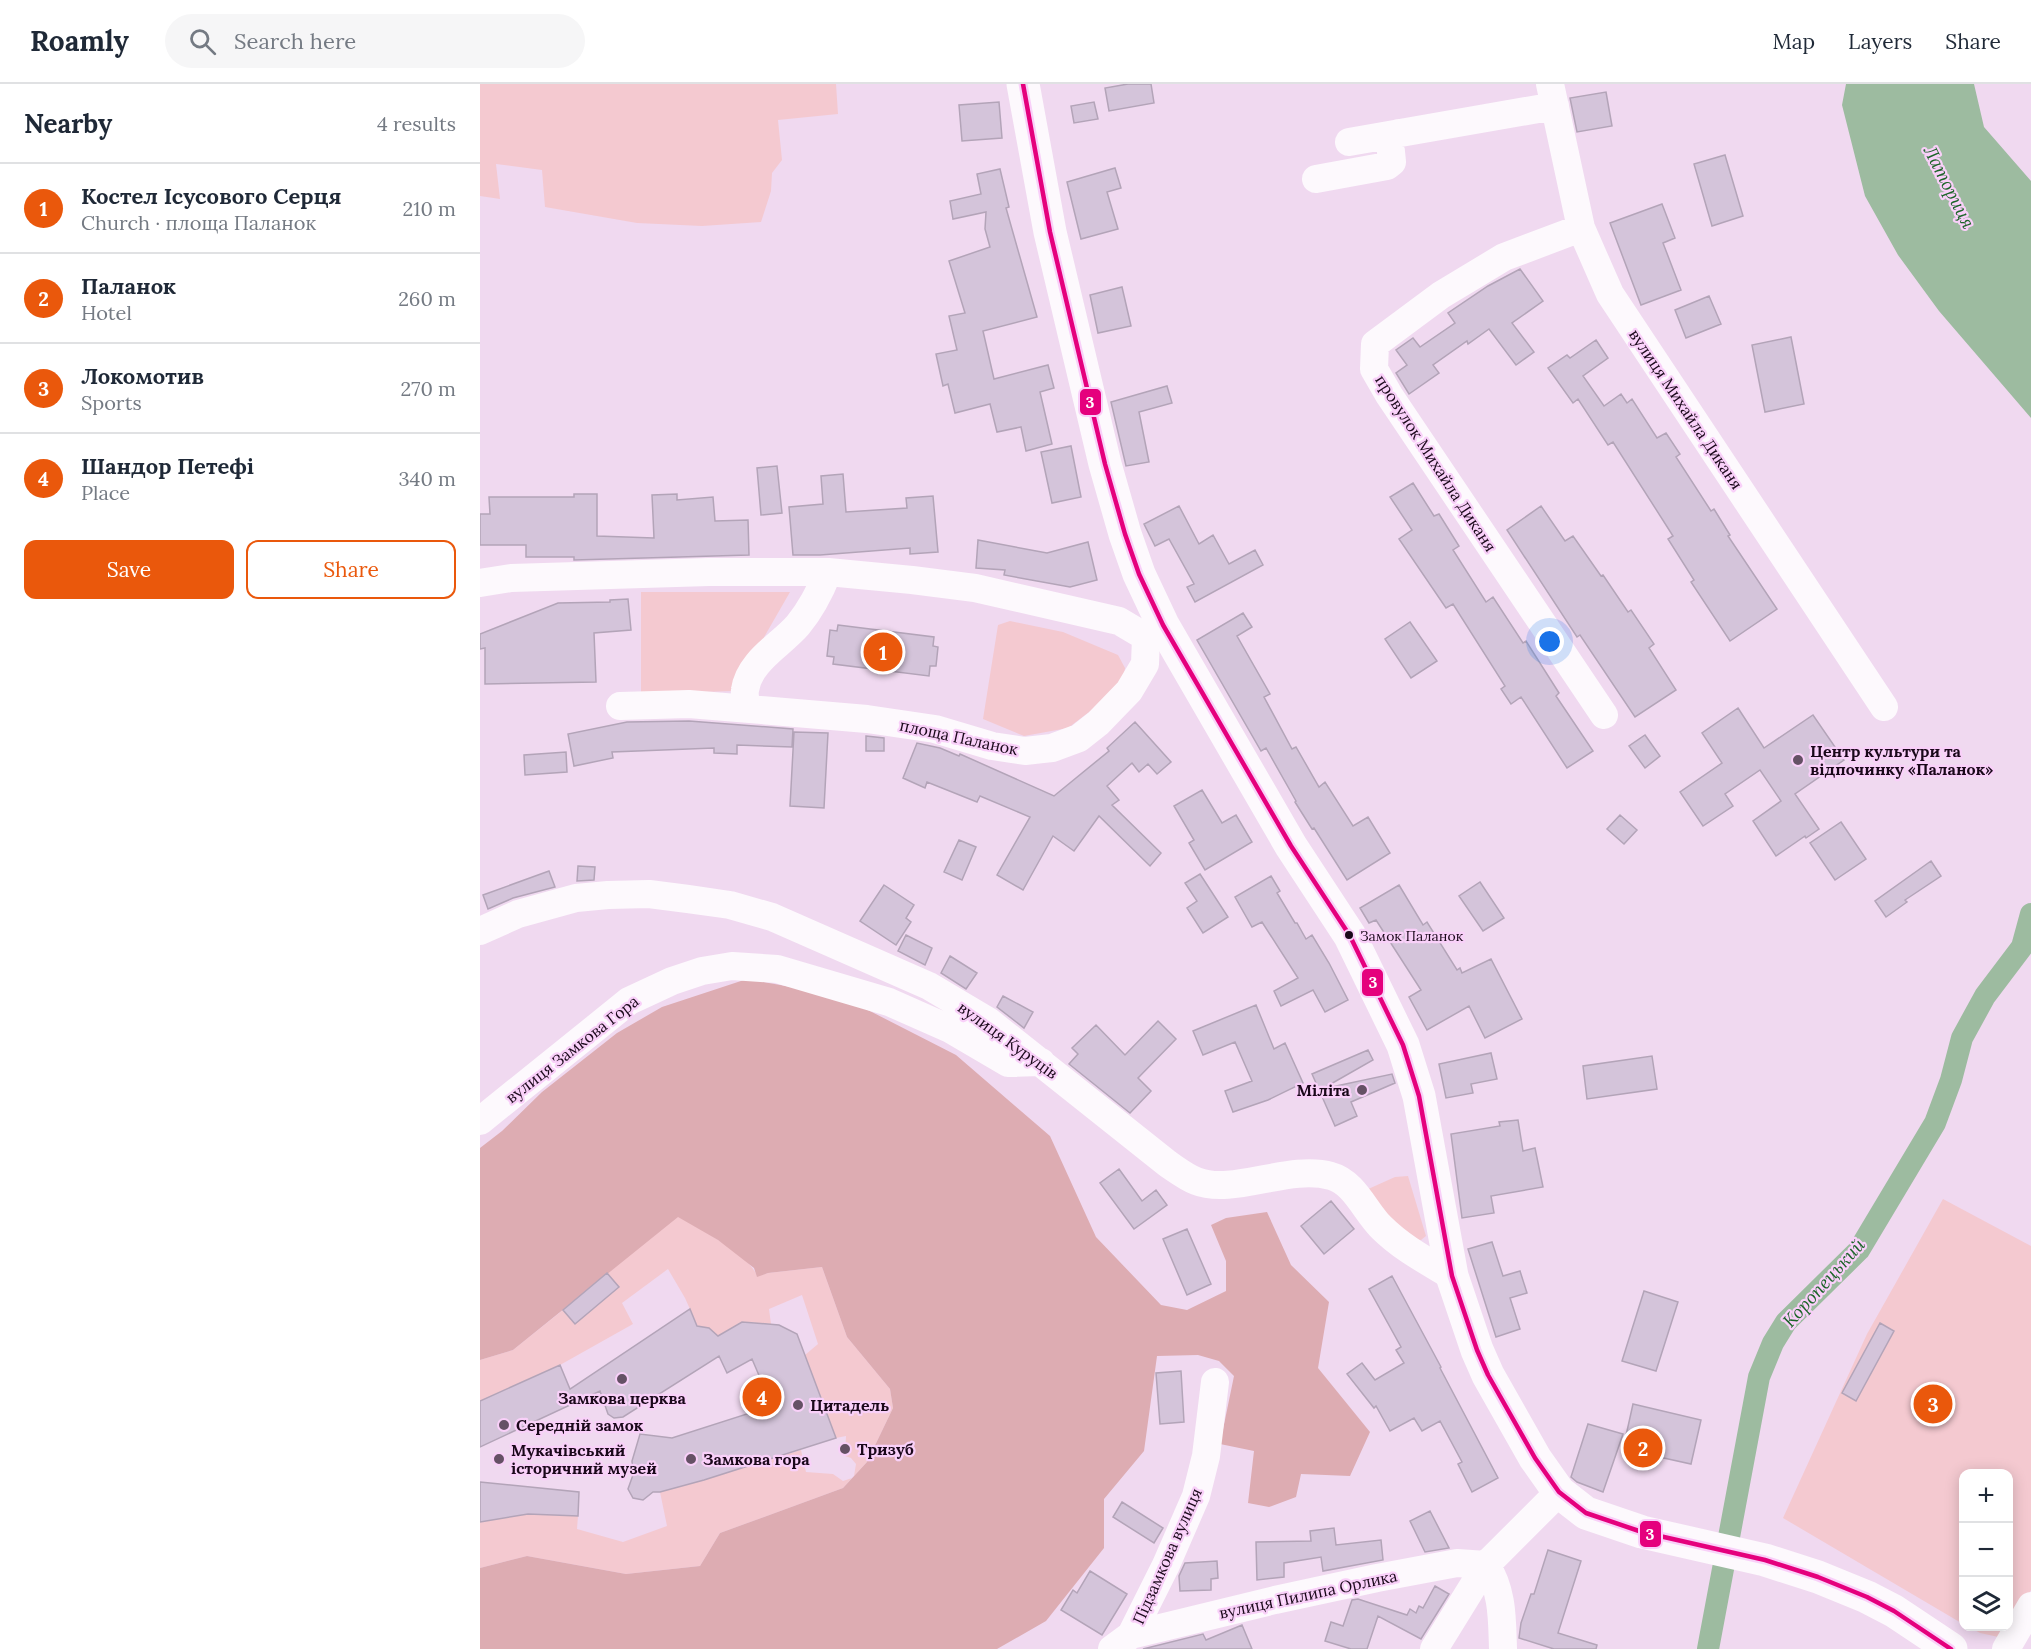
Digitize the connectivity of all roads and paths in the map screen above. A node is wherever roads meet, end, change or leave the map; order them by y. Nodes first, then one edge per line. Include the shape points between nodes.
1 (1024, 84) edge
2 (1553, 95) edge
3 (1399, 133) junction
4 (1349, 142) dead end
5 (1316, 179) dead end
6 (1581, 228) junction
7 (828, 572) junction
8 (480, 583) edge
9 (1155, 631) junction
10 (620, 706) dead end
11 (747, 708) junction
12 (1884, 708) dead end
13 (1604, 715) dead end
14 (480, 931) edge
15 (1041, 1062) junction
16 (480, 1121) edge
17 (1452, 1276) junction
18 (1215, 1382) dead end
19 (1559, 1492) junction
20 (1486, 1565) junction
21 (2031, 1606) edge
22 (1122, 1642) edge
23 (1434, 1649) edge
24 (1503, 1649) edge
25 (1951, 1649) edge
26 (2006, 1649) edge

1 - 9 highway via 1050,232 1105,464
2 - 3 street
2 - 6 street, вулиця Михайла Диканя
3 - 4 street
3 - 5 street via 1390,142 1392,162 1387,166
6 - 12 street, вулиця Михайла Диканя via 1610,294
6 - 13 street, провулок Михайла Диканя via 1504,257 1441,295 1376,344 1374,369
7 - 8 street via 511,578
7 - 9 street via 975,588
7 - 11 street via 816,601 797,627 750,675 744,691
9 - 11 street, площа Паланок via 1145,664 1129,692 1079,738 1052,748 1025,751 935,729
9 - 17 highway via 1350,936 1399,1036 1419,1096
10 - 11 street, площа Паланок via 689,704
14 - 15 street, вулиця Куруців via 518,914 576,898 649,894 730,905 772,917 929,986 988,1021
15 - 16 street, вулиця Замкова Гора via 1008,1063 950,1029 889,1002 777,969 732,966 672,981 629,1000
15 - 17 street, вулиця Куруців via 1168,1164 1196,1181 1216,1186 1308,1172 1331,1176 1343,1181 1381,1227 1410,1252
17 - 19 highway via 1488,1375
18 - 22 street, Підзамкова вулиця via 1206,1455 1196,1496 1166,1565
19 - 20 street
19 - 25 highway via 1586,1513 1642,1532 1765,1560 1818,1577 1894,1611
20 - 22 street, вулиця Пилипа Орлика via 1457,1563 1377,1578 1275,1600
20 - 23 street
20 - 24 street via 1500,1595
21 - 26 street

